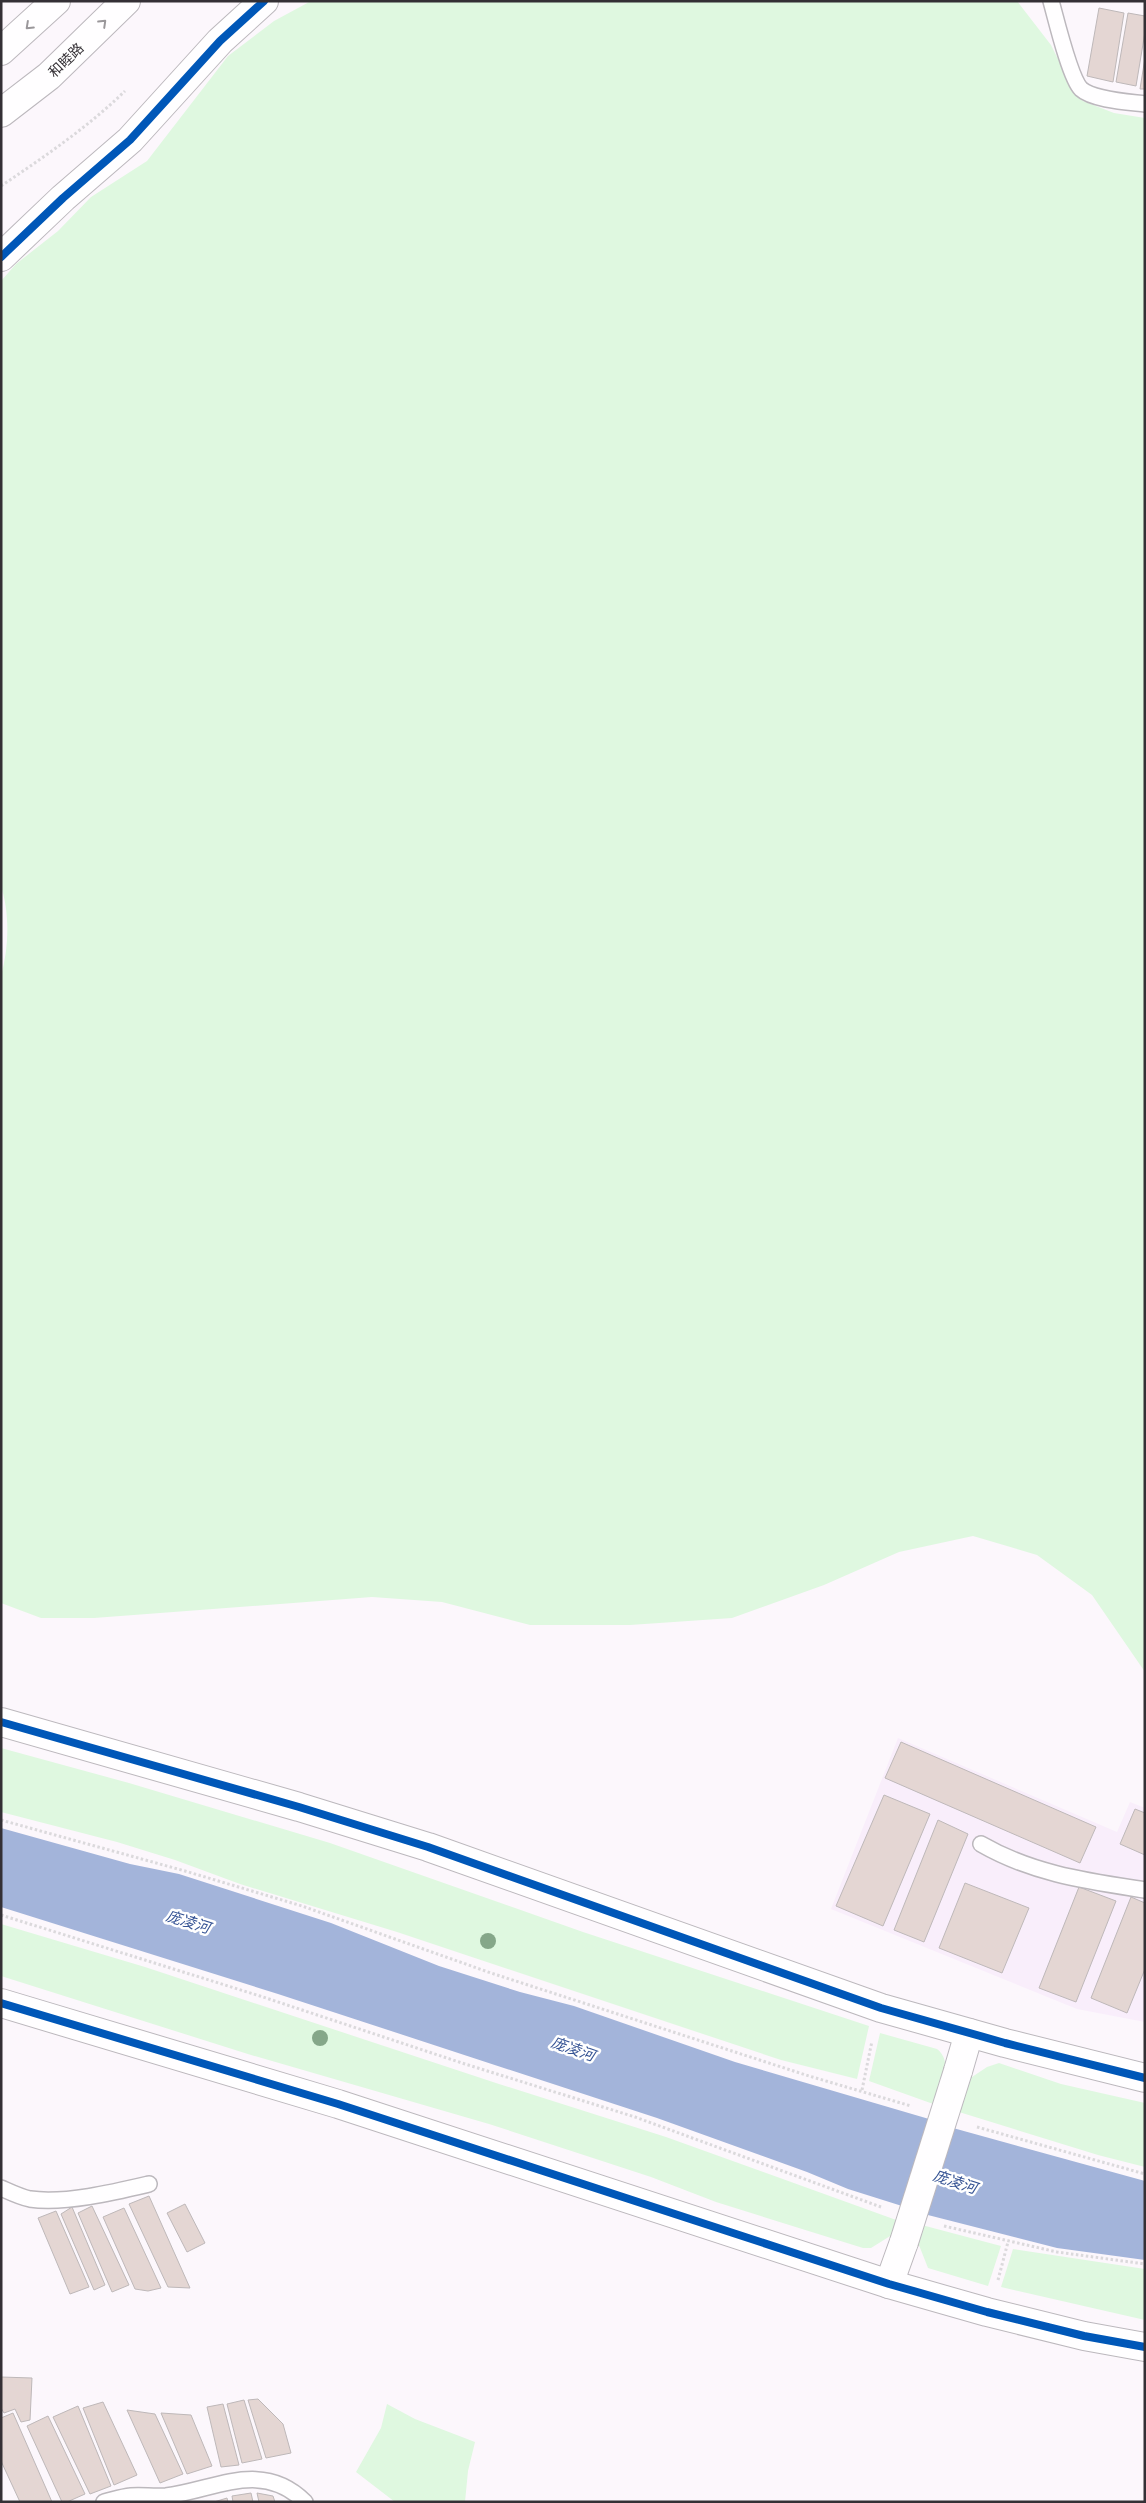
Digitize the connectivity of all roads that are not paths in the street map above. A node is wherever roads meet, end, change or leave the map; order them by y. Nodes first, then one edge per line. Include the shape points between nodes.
1 (56, 1) edge
2 (126, 1) edge
3 (264, 1) edge
4 (1051, 1) edge
5 (1, 51) edge
6 (1145, 104) edge
7 (1, 113) edge
8 (1, 257) edge
9 (1, 1722) edge
10 (981, 1844) dead end
11 (1145, 1890) edge
12 (1, 2003) edge
13 (969, 2033) junction
14 (1145, 2078) edge
15 (149, 2184) dead end
16 (1, 2188) edge
17 (889, 2284) junction
18 (1145, 2347) edge
19 (104, 2502) edge
20 (305, 2502) edge

1 -> 5 street
7 -> 2 street, 和睦路 via 50,76
3 - 8 street via 220,41 130,140
4 - 6 lane via 1070,66 1081,89 1099,96
9 - 13 street via 428,1847 881,2008
10 - 11 lane via 1042,1871
12 - 17 street via 338,2104
13 - 14 street
13 - 17 street, bridge
15 - 16 lane via 44,2200
17 - 18 street via 1084,2336
19 - 20 lane via 133,2496 167,2496 228,2481 264,2479 282,2485

